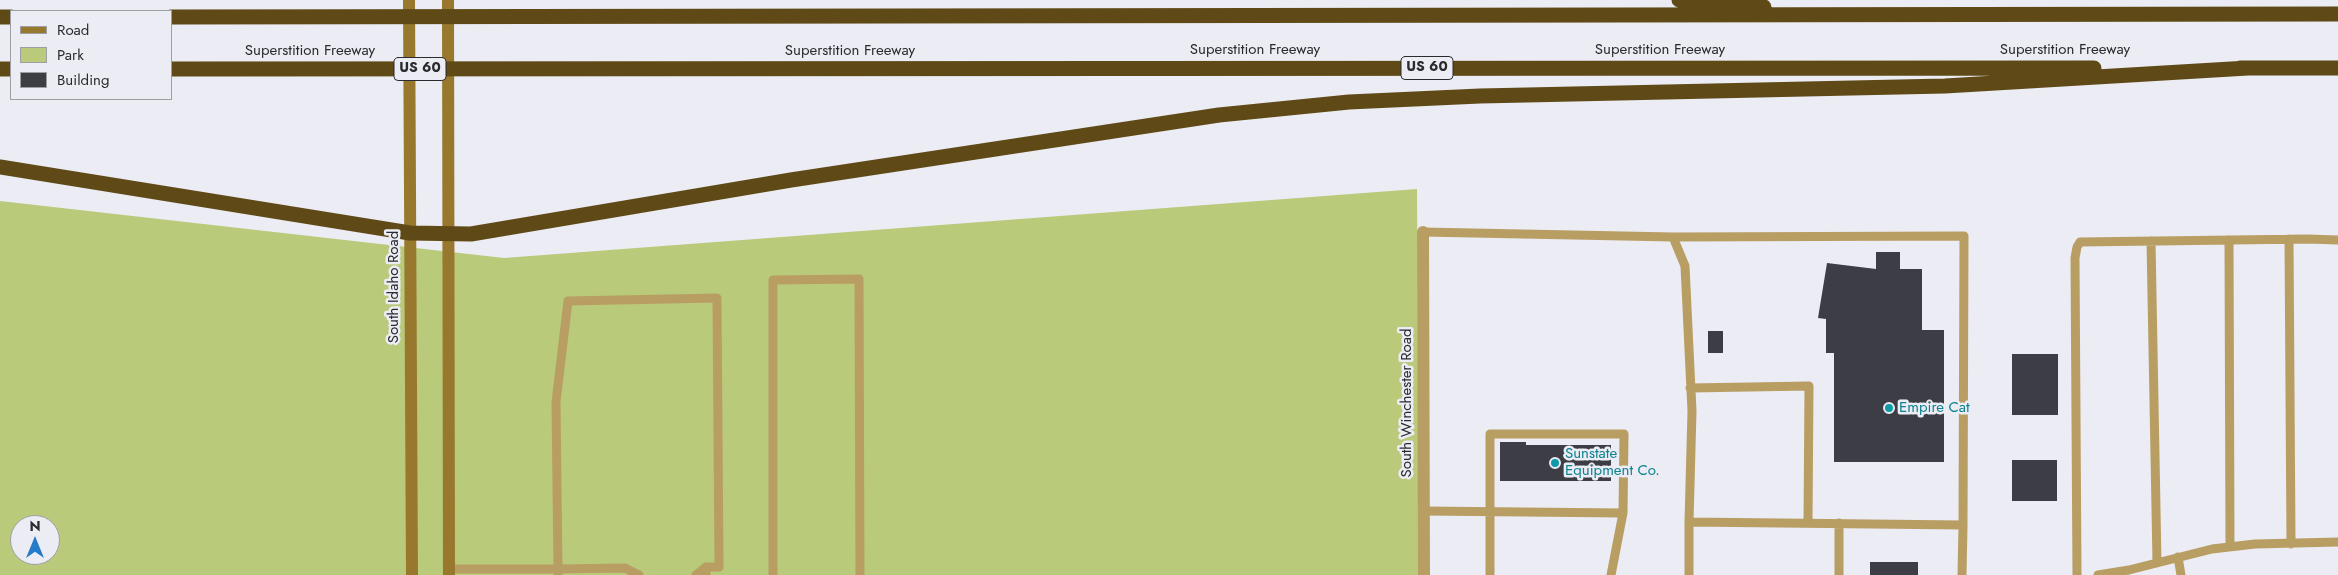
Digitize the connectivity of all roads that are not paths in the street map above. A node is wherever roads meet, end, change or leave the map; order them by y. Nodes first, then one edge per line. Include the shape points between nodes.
1 (409, 0) edge
2 (448, 0) edge
3 (1679, 0) edge
4 (2338, 14) edge
5 (1860, 16) junction
6 (172, 17) edge
7 (2248, 68) junction
8 (2338, 68) edge
9 (172, 69) edge
10 (0, 167) edge
11 (1423, 232) joint
12 (410, 233) junction
13 (448, 234) junction
14 (1673, 237) junction
15 (2289, 239) junction
16 (2229, 240) junction
17 (2338, 240) edge
18 (2151, 241) junction
19 (1690, 388) junction
20 (1424, 511) junction
21 (1490, 511) junction
22 (1623, 513) junction
23 (1689, 522) junction
24 (1808, 523) junction
25 (1839, 523) junction
26 (1963, 525) junction
27 (2338, 542) edge
28 (2291, 544) junction
29 (2230, 547) junction
30 (2178, 558) junction
31 (2157, 563) junction
32 (706, 571) edge
33 (449, 572) edge
34 (558, 572) edge
35 (412, 575) edge
36 (639, 575) edge
37 (696, 575) edge
38 (773, 575) edge
39 (860, 575) edge
40 (1424, 575) edge
41 (1490, 575) edge
42 (1611, 575) edge
43 (1689, 575) edge
44 (1839, 575) edge
45 (1962, 575) edge
46 (2077, 575) edge
47 (2098, 575) edge
48 (2181, 575) edge

1 - 12 main road, South Idaho Road
2 - 13 main road
3 - 5 highway
4 - 5 highway
5 - 6 highway
7 - 8 highway, Superstition Freeway / US 60
7 - 9 highway, Superstition Freeway / US 60
7 - 13 highway via 1945,86 1349,102 1210,116 791,180 471,234
10 - 12 highway
11 - 14 lane
11 - 20 street, South Winchester Road
12 - 13 highway
12 - 35 main road, South Idaho Road
13 - 33 main road
14 - 19 lane via 1685,266
14 - 26 lane via 1964,236
15 - 16 lane
15 - 17 lane
15 - 28 lane
16 - 18 lane
16 - 29 lane
18 - 31 lane
18 - 46 lane via 2080,242 2077,247
19 - 23 lane
19 - 24 lane via 1809,386
20 - 21 lane
20 - 40 street, South Winchester Road
21 - 22 lane
21 - 22 lane via 1490,434 1624,434
21 - 41 lane
22 - 42 lane
23 - 24 lane
23 - 43 lane
24 - 25 lane
25 - 26 lane
25 - 44 lane
26 - 45 lane
27 - 28 lane
28 - 29 lane
29 - 30 lane
30 - 31 lane
30 - 48 lane
31 - 47 lane
32 - 34 lane via 719,567 717,298 568,301 556,402
32 - 37 lane
33 - 34 lane
34 - 36 lane via 625,568
38 - 39 lane via 774,280 860,279

